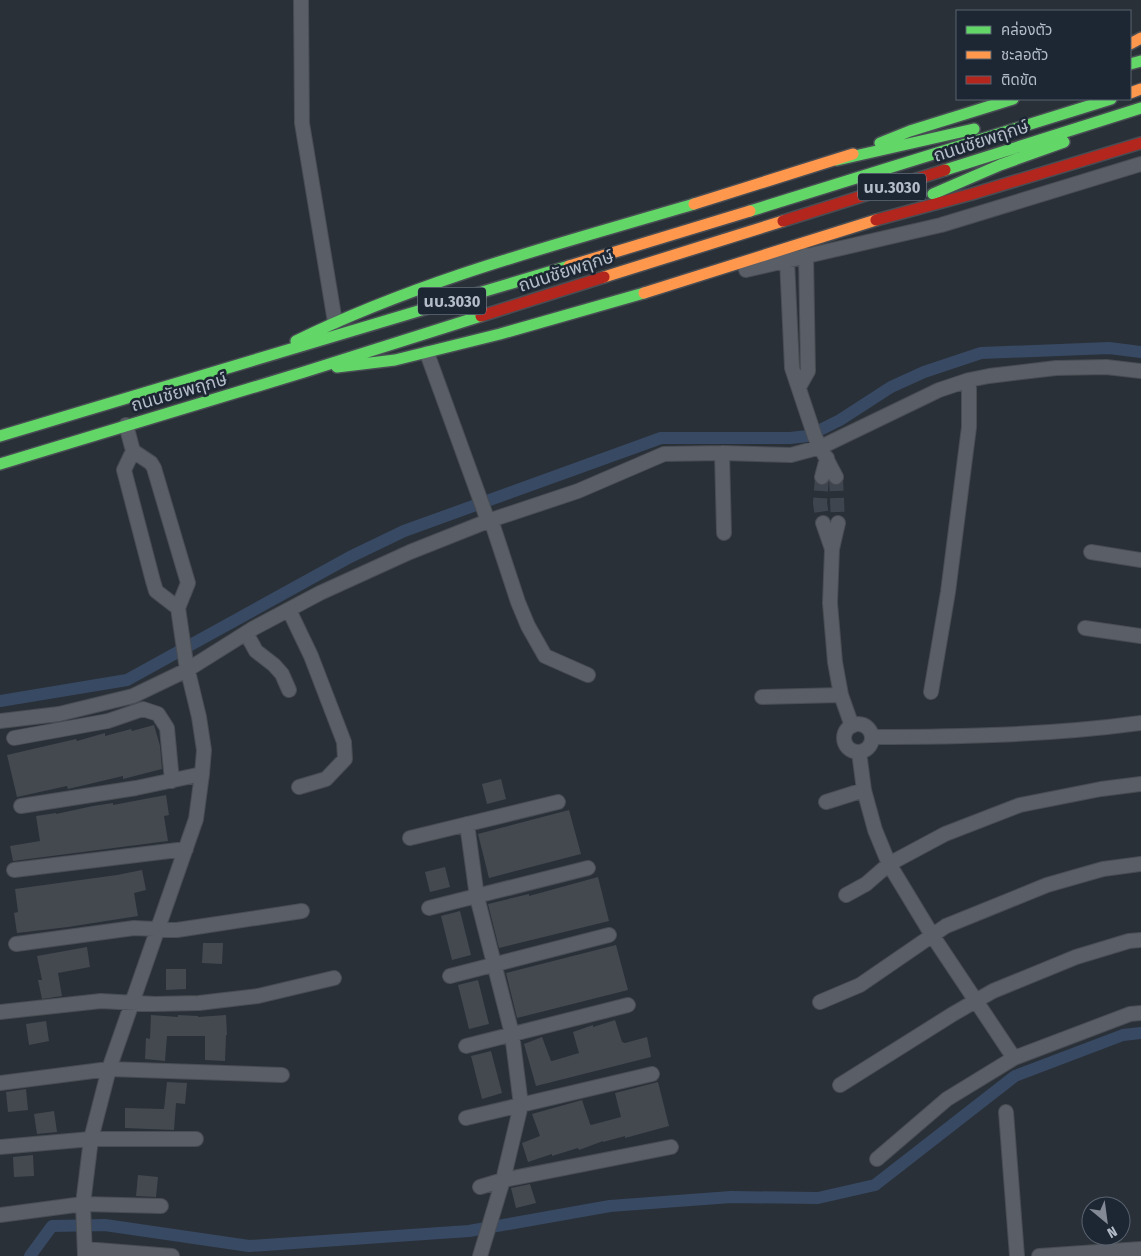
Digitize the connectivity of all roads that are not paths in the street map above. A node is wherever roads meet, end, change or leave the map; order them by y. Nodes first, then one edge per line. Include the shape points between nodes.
1 (301, 0) edge
2 (1091, 100) edge
3 (1108, 100) edge
4 (999, 101) edge
5 (1141, 108) edge
6 (1141, 114) edge
7 (1141, 143) edge
8 (837, 160) junction
9 (1141, 164) edge
10 (860, 224) junction
11 (806, 255) junction
12 (787, 260) junction
13 (670, 285) junction
14 (335, 322) junction
15 (427, 353) junction
16 (266, 356) junction
17 (315, 369) junction
18 (1141, 371) edge
19 (969, 380) junction
20 (799, 387) junction
21 (126, 426) junction
22 (0, 436) edge
23 (821, 448) junction
24 (133, 451) junction
25 (722, 453) junction
26 (0, 464) edge
27 (829, 477) tunnel mouth
28 (488, 519) junction
29 (823, 523) tunnel mouth
30 (838, 523) tunnel mouth
31 (724, 533) dead end
32 (832, 549) junction
33 (1091, 552) dead end
34 (1141, 560) edge
35 (178, 608) junction
36 (289, 610) junction
37 (1085, 628) dead end
38 (246, 633) junction
39 (1141, 636) edge
40 (186, 667) junction
41 (588, 675) dead end
42 (289, 690) dead end
43 (931, 692) dead end
44 (841, 695) junction
45 (762, 697) dead end
46 (0, 721) edge
47 (1141, 723) edge
48 (852, 726) junction
49 (872, 737) junction
50 (14, 738) dead end
51 (859, 752) junction
52 (202, 774) junction
53 (172, 781) junction
54 (1141, 784) edge
55 (299, 787) dead end
56 (864, 790) junction
57 (558, 802) dead end
58 (826, 802) dead end
59 (21, 806) dead end
60 (467, 824) junction
61 (410, 838) dead end
62 (186, 849) junction
63 (889, 864) junction
64 (1141, 864) edge
65 (588, 868) dead end
66 (14, 870) dead end
67 (846, 895) dead end
68 (477, 896) junction
69 (429, 908) dead end
70 (302, 911) dead end
71 (158, 929) junction
72 (609, 935) dead end
73 (932, 935) junction
74 (1141, 940) edge
75 (16, 944) dead end
76 (495, 965) junction
77 (450, 976) dead end
78 (334, 978) dead end
79 (975, 1000) junction
80 (820, 1002) dead end
81 (132, 1003) junction
82 (628, 1005) dead end
83 (0, 1012) edge
84 (1141, 1013) edge
85 (512, 1034) junction
86 (466, 1046) dead end
87 (1014, 1058) junction
88 (109, 1069) junction
89 (652, 1074) dead end
90 (282, 1075) dead end
91 (0, 1082) edge
92 (840, 1085) dead end
93 (521, 1105) junction
94 (1006, 1112) dead end
95 (466, 1118) dead end
96 (91, 1139) junction
97 (196, 1139) dead end
98 (0, 1147) edge
99 (670, 1147) dead end
100 (877, 1159) dead end
101 (503, 1180) junction
102 (480, 1187) dead end
103 (161, 1206) dead end
104 (84, 1208) junction
105 (0, 1215) edge
106 (85, 1249) edge
107 (1141, 1249) edge
108 (172, 1256) edge
109 (480, 1256) edge
110 (1016, 1256) edge
111 (1039, 1256) edge

1 - 14 street via 302,123
2 - 8 main road
3 - 16 main road, ถนนชัยพฤกษ์ / นบ.3030 via 638,246
4 - 8 main road
5 - 17 main road, ถนนชัยพฤกษ์ / นบ.3030
6 - 10 main road via 1000,165
7 - 10 main road
8 - 14 main road via 436,282
9 - 11 street via 941,225
10 - 13 main road
11 - 12 street
11 - 20 street via 808,371
12 - 13 street via 693,283
12 - 20 street via 792,368
13 - 15 main road
14 - 16 main road
15 - 17 main road
15 - 28 street
16 - 22 main road, ถนนชัยพฤกษ์ / นบ.3030
17 - 21 main road, ถนนชัยพฤกษ์ / นบ.3030
18 - 19 street via 1106,367 1056,368
19 - 23 street via 939,390
19 - 43 street via 968,427 950,584
20 - 23 street
21 - 24 street
21 - 26 main road, ถนนชัยพฤกษ์ / นบ.3030
23 - 25 street via 791,455
23 - 27 street
24 - 35 street via 124,470 156,591
24 - 35 street via 154,468 188,583
25 - 28 street via 664,454 578,491
25 - 31 street
28 - 36 street via 320,593
28 - 41 street via 528,626 546,656
29 - 32 street
30 - 32 street
32 - 44 street via 830,603
33 - 34 street
35 - 40 street
36 - 38 street
36 - 55 street via 311,656 344,742 345,758 326,779
37 - 39 street
38 - 40 street
38 - 42 street via 256,651 282,674
40 - 46 street via 133,696 60,714
40 - 52 street via 204,750
44 - 45 street
44 - 48 street
47 - 49 street via 1084,731
48 - 49 street via 865,726
48 - 51 street via 845,732 844,742 850,750
49 - 51 street via 870,746
50 - 53 street via 108,721 144,709 158,714 167,728
51 - 56 street
52 - 53 street
52 - 62 street via 196,819
53 - 59 street
54 - 63 street via 1020,805 946,834
56 - 58 street
56 - 63 street
57 - 60 street
60 - 61 street
60 - 68 street
62 - 66 street
62 - 71 street
63 - 67 street via 866,884
63 - 73 street
64 - 73 street via 1103,869 1047,885 946,926
65 - 68 street
68 - 69 street
68 - 76 street
70 - 71 street via 177,930
71 - 75 street via 134,928
71 - 81 street
72 - 76 street
73 - 79 street
73 - 80 street via 860,985
74 - 79 street via 1076,957
76 - 77 street
76 - 85 street
78 - 81 street via 248,997 199,1003
79 - 87 street
79 - 92 street
81 - 83 street via 101,1001
81 - 88 street
82 - 85 street
84 - 87 street via 1130,1014
85 - 86 street
85 - 93 street
87 - 100 street via 947,1098
88 - 90 street
88 - 91 street
88 - 96 street
89 - 93 street
93 - 95 street
93 - 101 street
94 - 110 street
96 - 97 street
96 - 98 street
96 - 104 street
99 - 101 street
101 - 102 street
101 - 109 street
103 - 104 street
104 - 105 street
104 - 106 street
106 - 108 street
107 - 111 street

